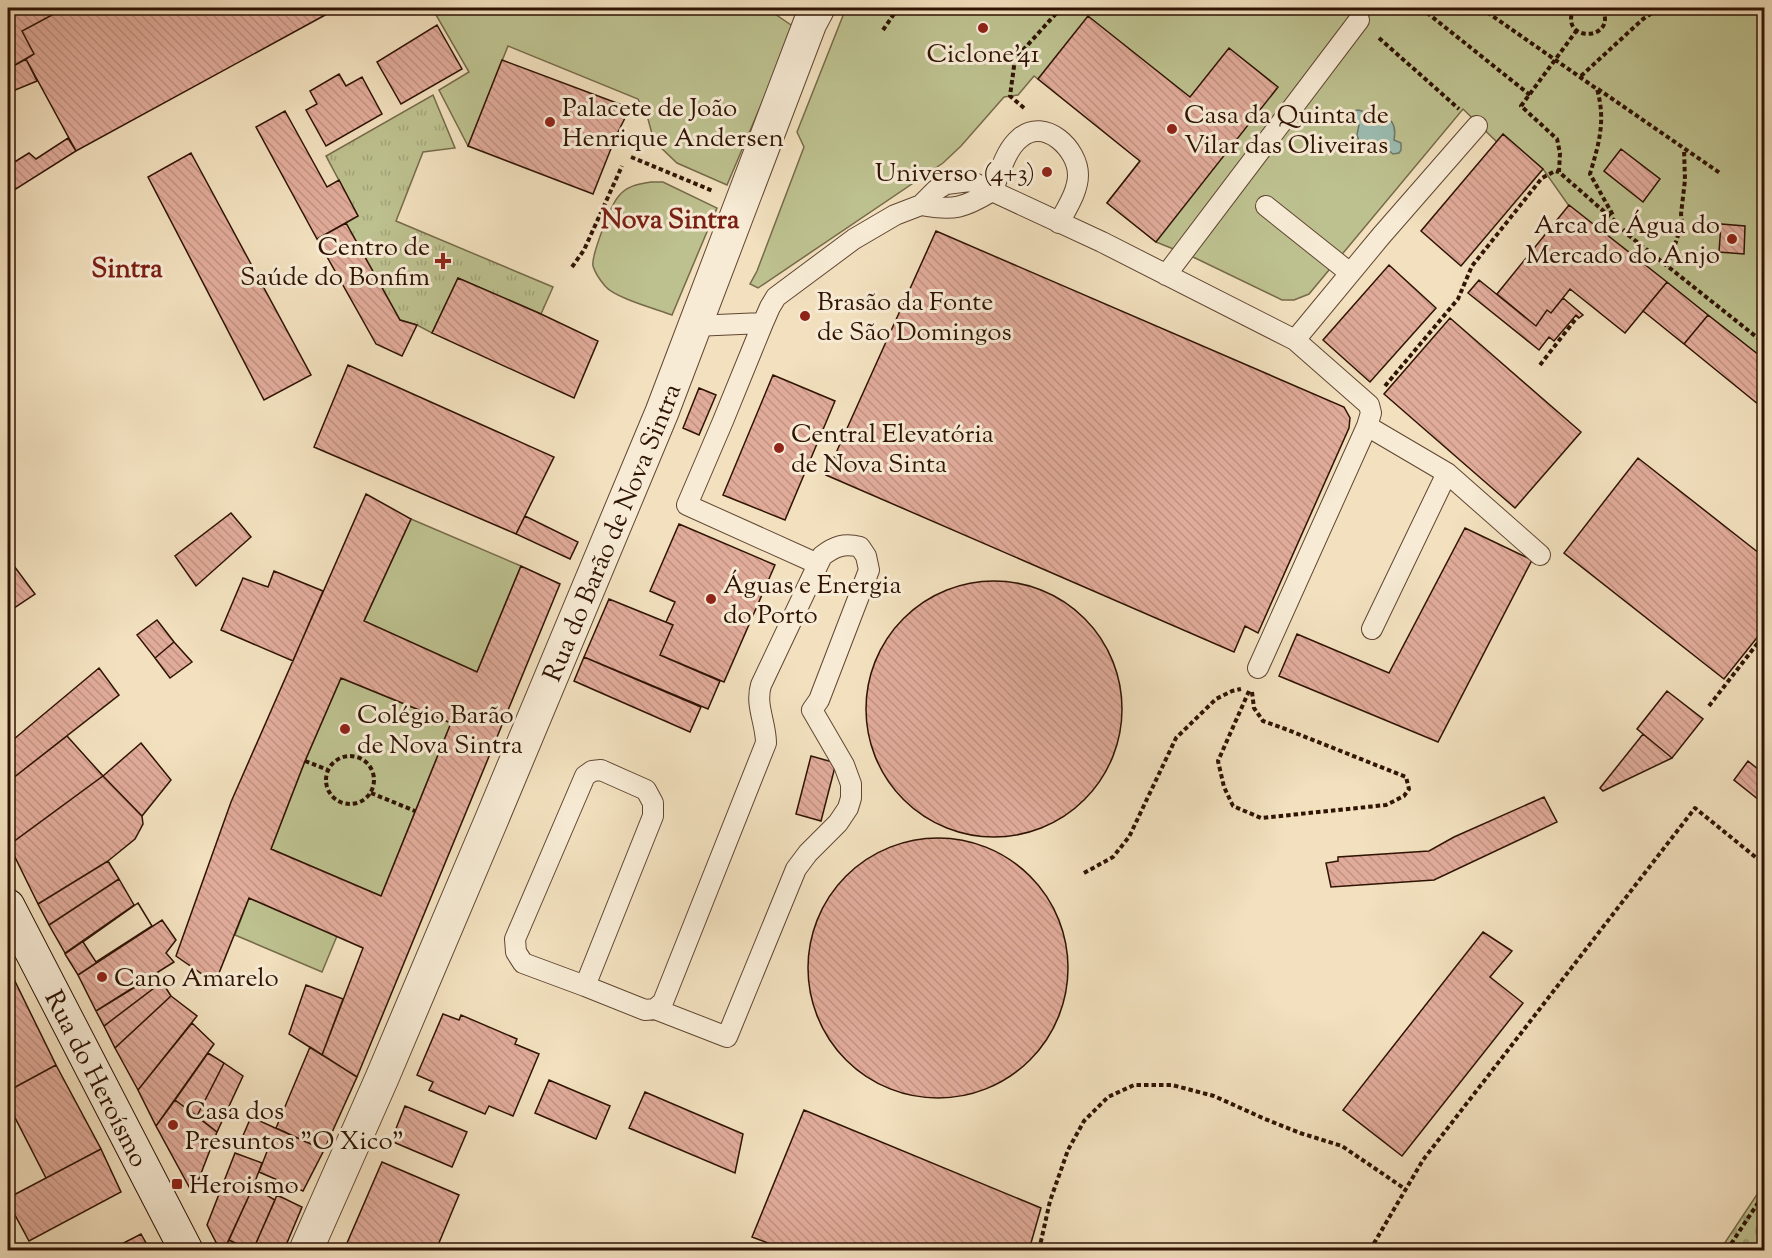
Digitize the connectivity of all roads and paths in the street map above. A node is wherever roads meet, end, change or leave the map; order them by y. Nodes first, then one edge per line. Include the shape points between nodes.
1 (898, 8) edge
2 (1061, 8) edge
3 (1394, 8) edge
4 (1402, 8) edge
5 (1421, 8) edge
6 (1481, 8) edge
7 (1574, 8) edge
8 (1602, 8) edge
9 (1660, 8) edge
10 (806, 13) edge
11 (1359, 20) joint
12 (883, 30) dead end
13 (1577, 30) junction
14 (1556, 60) junction
15 (1581, 76) junction
16 (1597, 88) junction
17 (1530, 94) junction
18 (1477, 126) joint
19 (1029, 132) junction
20 (1684, 148) junction
21 (631, 156) dead end
22 (622, 166) dead end
23 (1559, 172) junction
24 (1720, 173) dead end
25 (992, 191) junction
26 (742, 204) junction
27 (1266, 206) dead end
28 (1616, 222) junction
29 (1059, 223) junction
30 (1667, 266) junction
31 (572, 267) dead end
32 (1350, 273) junction
33 (1166, 275) junction
34 (1578, 316) dead end
35 (763, 322) junction
36 (694, 326) junction
37 (1296, 340) junction
38 (1764, 343) edge
39 (1540, 365) dead end
40 (1369, 405) junction
41 (1367, 426) junction
42 (1447, 473) junction
43 (1540, 555) dead end
44 (818, 564) junction
45 (1372, 629) dead end
46 (1764, 635) edge
47 (1258, 668) dead end
48 (1251, 687) junction
49 (1709, 706) dead end
50 (305, 761) dead end
51 (328, 770) junction
52 (371, 793) junction
53 (415, 811) dead end
54 (1764, 864) edge
55 (1084, 873) dead end
56 (8, 906) edge
57 (585, 986) junction
58 (656, 1009) junction
59 (1405, 1189) junction
60 (1764, 1194) edge
61 (186, 1251) edge
62 (306, 1251) edge
63 (1039, 1251) edge
64 (1370, 1251) edge
65 (1726, 1251) edge

1 - 12 path
2 - 19 path via 1015,59 1010,96 1024,107
3 - 4 path
5 - 17 path
6 - 14 path
7 - 13 path via 1571,21
8 - 13 path via 1606,15 1599,31 1587,35
9 - 15 path
10 - 26 street, Rua do Barão de Nova Sintra
11 - 18 path
11 - 33 lane
13 - 14 path
14 - 15 path
14 - 17 path
15 - 16 path
16 - 20 path
16 - 28 path via 1601,136 1590,174
17 - 23 path via 1521,106 1557,139
18 - 32 lane
19 - 25 lane via 1010,149
19 - 29 lane via 1052,135 1064,143 1077,166 1076,188
20 - 24 path
20 - 30 path via 1682,223
21 - 26 path
22 - 31 path via 584,250
23 - 28 path
23 - 40 path via 1542,178 1472,266 1458,299
25 - 29 lane
25 - 35 lane via 956,208 921,205 895,215 854,239 777,297
26 - 36 street, Rua do Barão de Nova Sintra
27 - 32 lane
28 - 30 path
29 - 33 lane
30 - 38 path
32 - 37 lane
33 - 37 lane
34 - 39 path
35 - 36 lane
35 - 44 lane via 687,505
36 - 62 street, Rua do Barão de Nova Sintra via 504,790
37 - 40 lane
40 - 41 lane
41 - 42 lane
41 - 47 lane
42 - 43 lane
42 - 45 lane
44 - 58 lane via 759,694 766,743 663,1002
44 - 58 lane via 834,547 848,544 860,547 869,570 812,711 844,765 851,784 848,808 796,869 727,1037
46 - 49 path
48 - 48 path via 1254,708 1263,721 1406,777 1409,789 1386,805 1261,818 1233,806 1218,762
48 - 55 path via 1216,699 1176,738 1129,837 1113,857
50 - 51 path
51 - 52 path via 327,786 336,800 351,805
51 - 52 path via 346,755 362,758 373,770
52 - 53 path
54 - 59 path via 1695,808 1430,1150
56 - 61 street, Rua do Heroísmo
57 - 57 lane via 653,816 653,803 646,790 601,770 585,776 515,939 516,952 523,963
57 - 58 lane via 645,1010
59 - 63 path via 1342,1146 1292,1130 1214,1096 1172,1085 1134,1085 1108,1098 1084,1121 1068,1150 1050,1201
59 - 64 path
60 - 65 path

